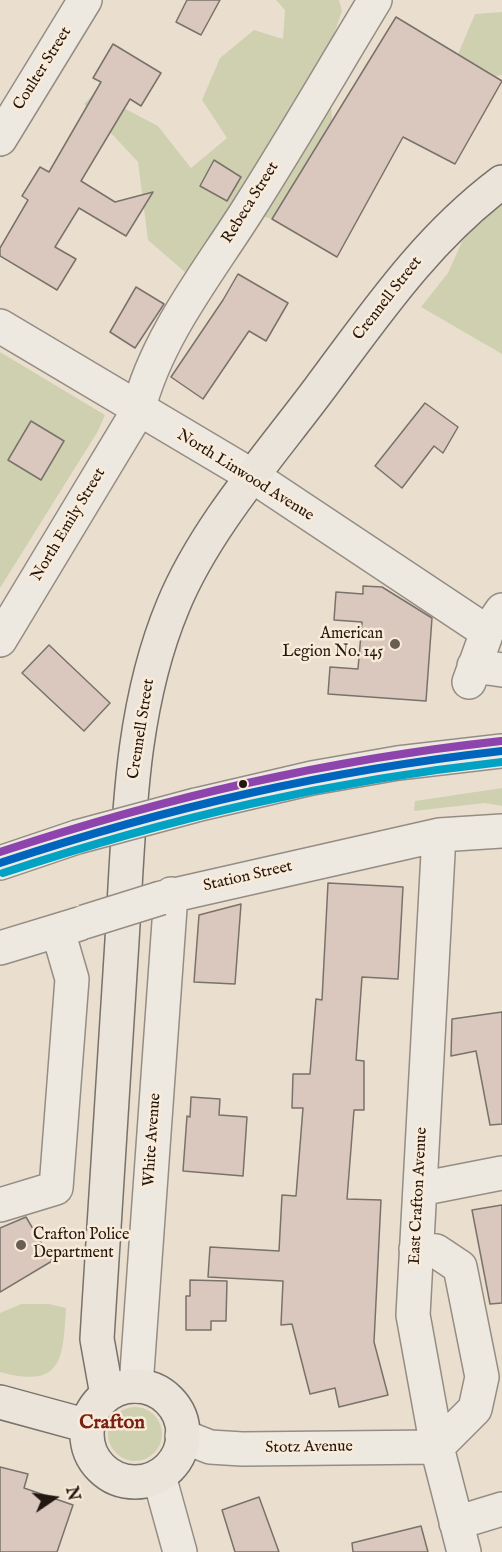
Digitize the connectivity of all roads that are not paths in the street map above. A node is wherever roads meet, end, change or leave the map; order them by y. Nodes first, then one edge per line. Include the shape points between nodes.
1 (85, 0) edge
2 (375, 0) edge
3 (0, 139) edge
4 (502, 182) edge
5 (0, 326) edge
6 (138, 411) junction
7 (254, 477) junction
8 (494, 621) edge
9 (0, 640) edge
10 (482, 673) edge
11 (502, 752) edge
12 (502, 831) edge
13 (439, 835) junction
14 (0, 863) edge
15 (166, 896) junction
16 (71, 926) junction
17 (0, 948) edge
18 (502, 1173) edge
19 (420, 1189) junction
20 (0, 1205) edge
21 (417, 1248) junction
22 (121, 1390) junction
23 (0, 1402) edge
24 (88, 1426) junction
25 (182, 1437) junction
26 (437, 1447) junction
27 (159, 1476) junction
28 (502, 1509) edge
29 (460, 1537) edge
30 (180, 1552) edge

1 - 3 street, Coulter Street
2 - 6 street, Rebeca Street via 178,319 146,380
4 - 7 main road, Crennell Street via 465,210 422,255
5 - 6 street, North Linwood Avenue
6 - 7 street, North Linwood Avenue
6 - 9 street, North Emily Street
7 - 8 street, North Linwood Avenue
7 - 22 main road, Crennell Street via 198,553 172,606 152,671 136,750 97,1339
8 - 10 street
11 - 14 street, bridge via 398,763 312,778 77,837
12 - 13 street, Station Street
13 - 15 street, Station Street
13 - 19 street, East Crafton Avenue
15 - 16 street, Station Street, bridge
15 - 22 street, White Avenue
16 - 17 street, Station Street
16 - 20 street via 72,979 56,1188
18 - 19 street
19 - 21 street, East Crafton Avenue
21 - 26 street, East Crafton Avenue via 413,1315
21 - 26 street via 436,1251 460,1267 482,1377 475,1409
22 - 24 main road via 96,1405
22 - 25 main road via 151,1389 164,1396 175,1407
23 - 24 main road
24 - 27 main road via 90,1452 112,1476 136,1482
25 - 26 street, Stotz Avenue via 210,1447 242,1449
25 - 27 main road via 172,1465
26 - 29 street, East Crafton Avenue
27 - 30 street
28 - 29 street

